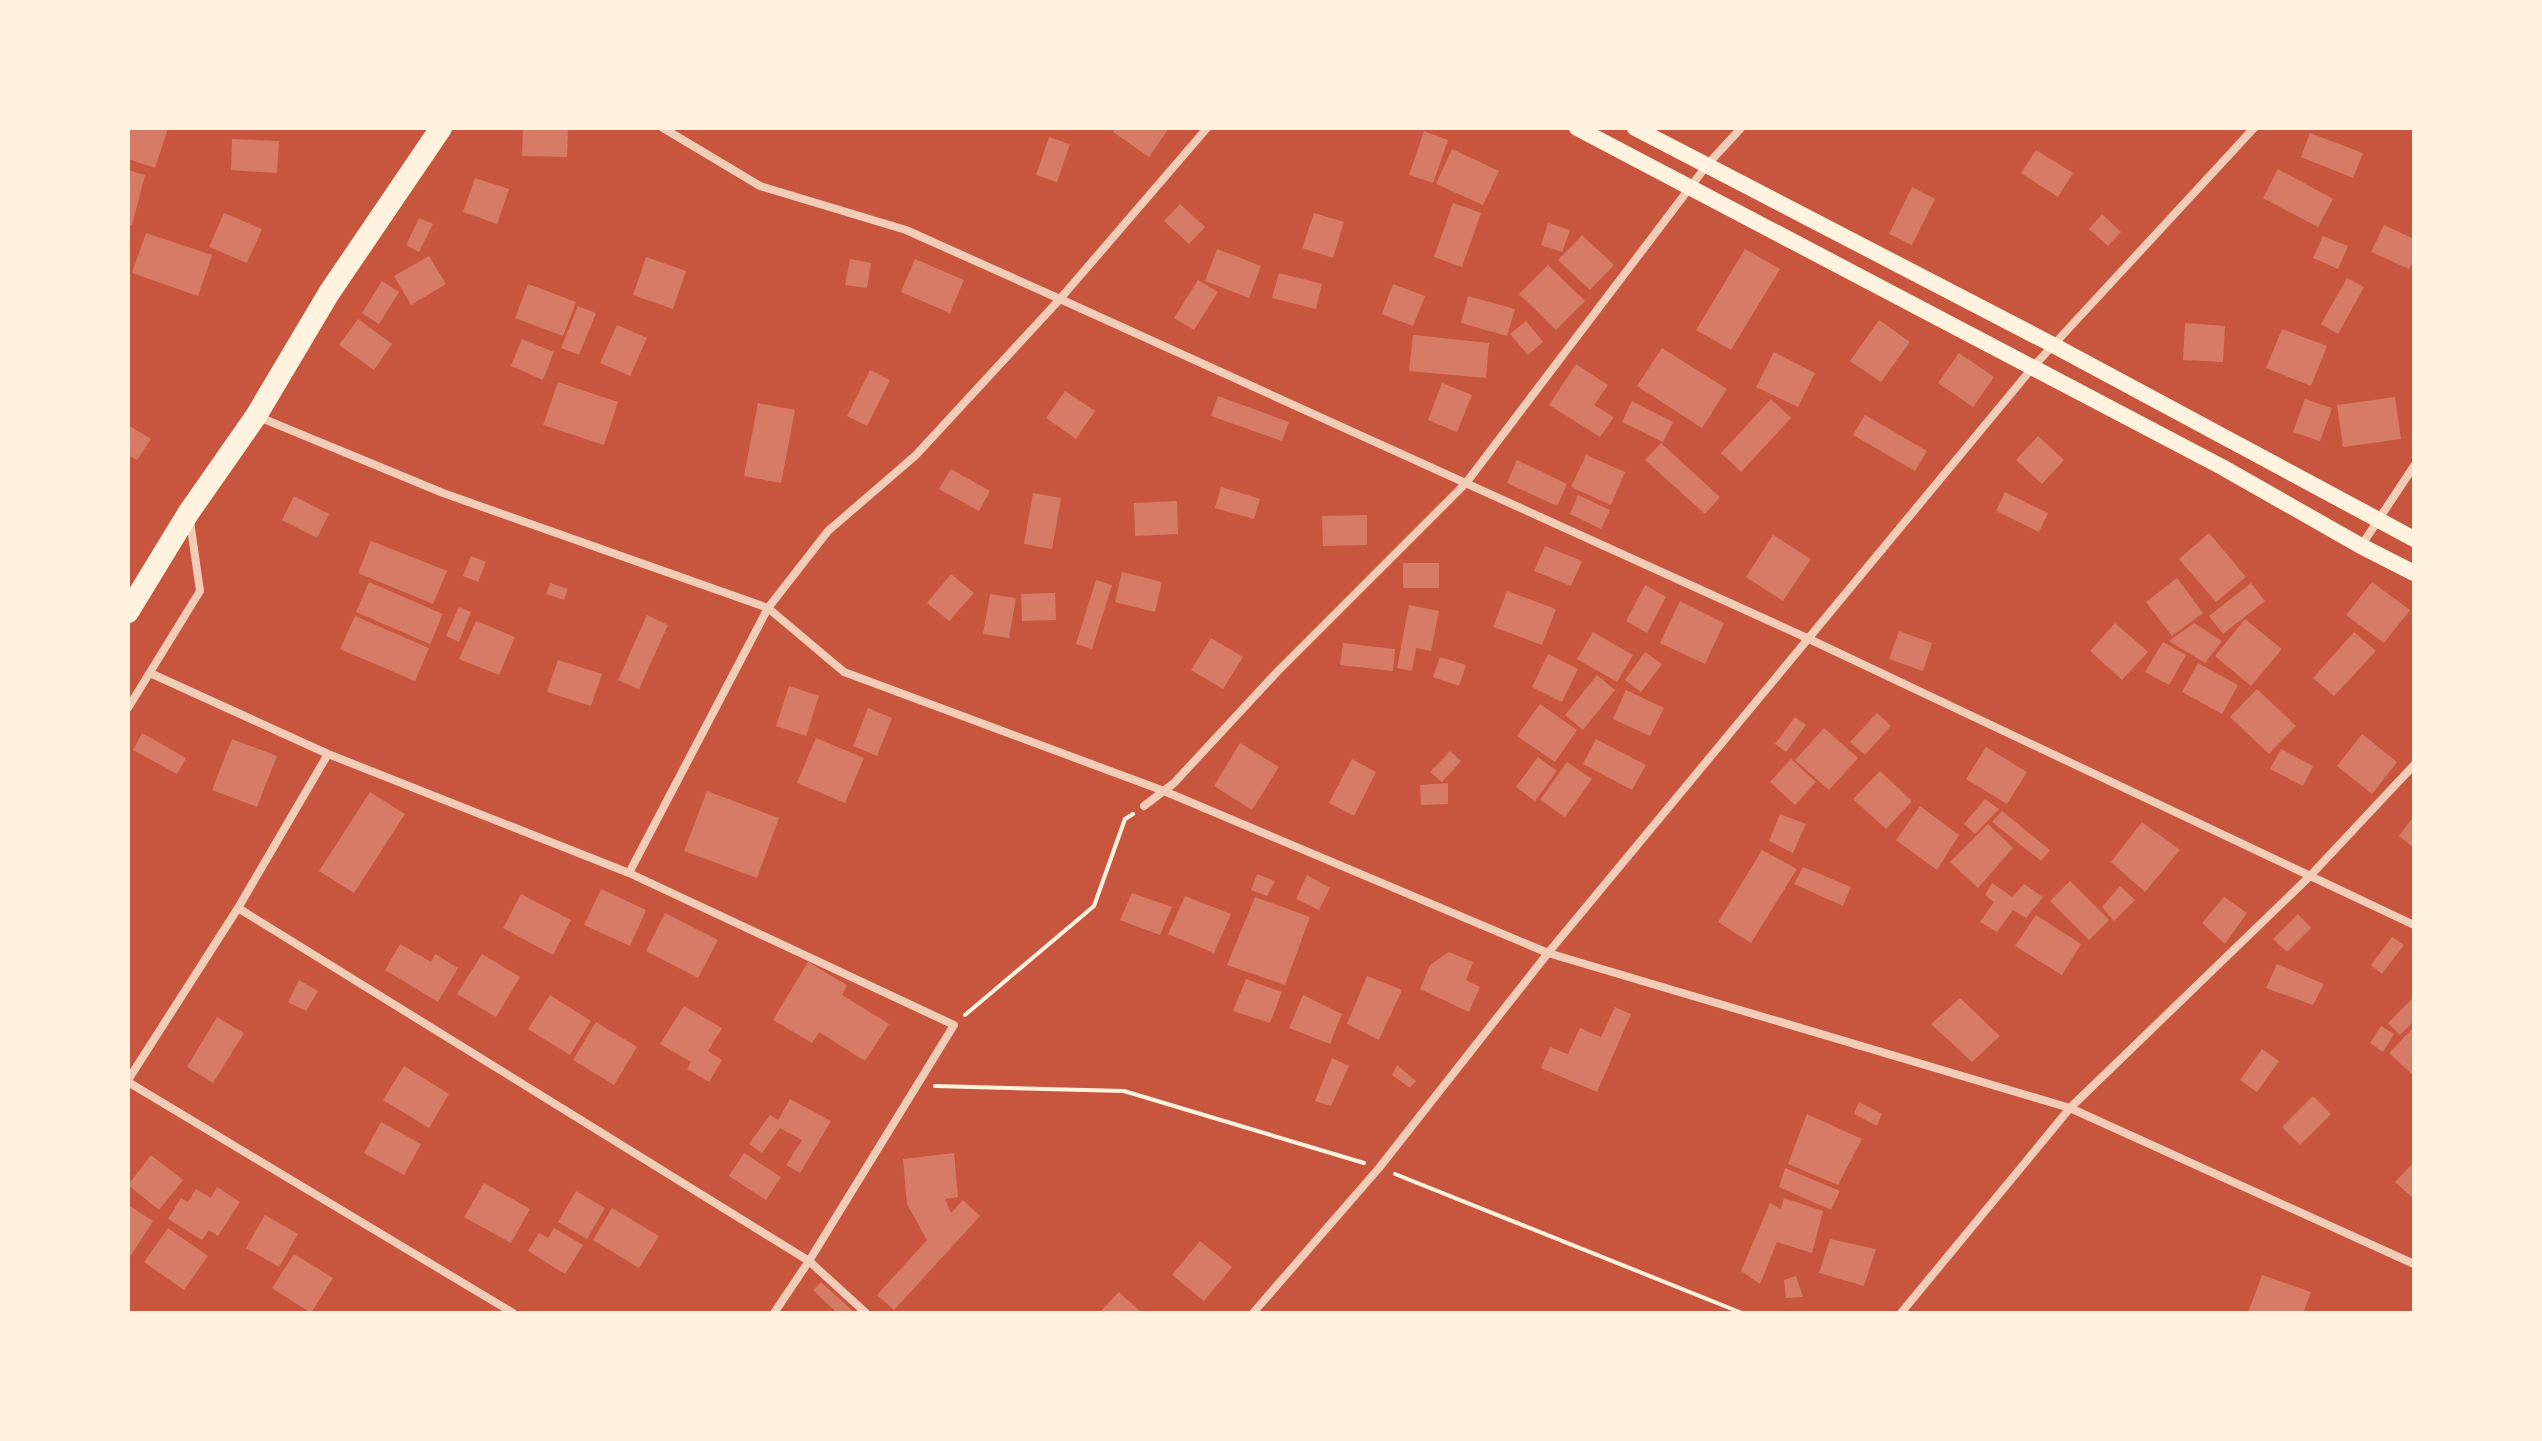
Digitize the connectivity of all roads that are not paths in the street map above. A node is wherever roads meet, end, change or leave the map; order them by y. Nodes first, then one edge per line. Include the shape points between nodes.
1 (441, 128) edge
2 (663, 128) edge
3 (1207, 128) edge
4 (1577, 128) edge
5 (1635, 128) edge
6 (1741, 128) edge
7 (2254, 128) edge
8 (1707, 165) junction
9 (1690, 186) junction
10 (1060, 299) junction
11 (2053, 345) junction
12 (2033, 367) junction
13 (256, 416) junction
14 (2414, 466) edge
15 (1466, 483) junction
16 (189, 512) junction
17 (2379, 520) junction
18 (2414, 539) edge
19 (2361, 546) junction
20 (2414, 573) edge
21 (768, 608) junction
22 (128, 612) edge
23 (1807, 638) junction
24 (150, 673) junction
25 (128, 708) edge
26 (328, 754) junction
27 (2414, 765) edge
28 (1164, 791) junction
29 (1144, 806) road end
30 (629, 873) junction
31 (2310, 876) junction
32 (238, 908) junction
33 (2414, 925) edge
34 (1548, 953) junction
35 (128, 1081) edge
36 (2070, 1108) junction
37 (809, 1261) junction
38 (2414, 1264) edge
39 (513, 1313) edge
40 (774, 1313) edge
41 (866, 1313) edge
42 (1253, 1313) edge
43 (1901, 1313) edge

1 - 13 highway via 329,293
2 - 10 street via 760,186 906,230
3 - 10 street
4 - 9 main road
5 - 8 main road
6 - 8 street
7 - 11 street
8 - 9 street
8 - 11 main road
9 - 12 main road
9 - 15 street
10 - 15 street
10 - 21 street via 916,455 828,531
11 - 12 street
11 - 17 main road
12 - 19 main road
12 - 23 street
13 - 16 highway
13 - 21 street via 443,493
14 - 17 street
15 - 23 street
15 - 28 street
16 - 22 highway
16 - 24 street via 200,591
17 - 18 main road
17 - 19 street
19 - 20 main road
21 - 28 street via 844,672
21 - 30 street
23 - 31 street
23 - 34 street
24 - 25 street
24 - 26 street
26 - 30 street
26 - 32 street
27 - 31 street
28 - 29 street
28 - 34 street
30 - 37 street via 954,1025
31 - 33 street
31 - 36 street
32 - 35 street
32 - 37 street
34 - 36 street
34 - 42 street via 1379,1168
35 - 39 street
36 - 38 street
36 - 43 street
37 - 40 street
37 - 41 street

